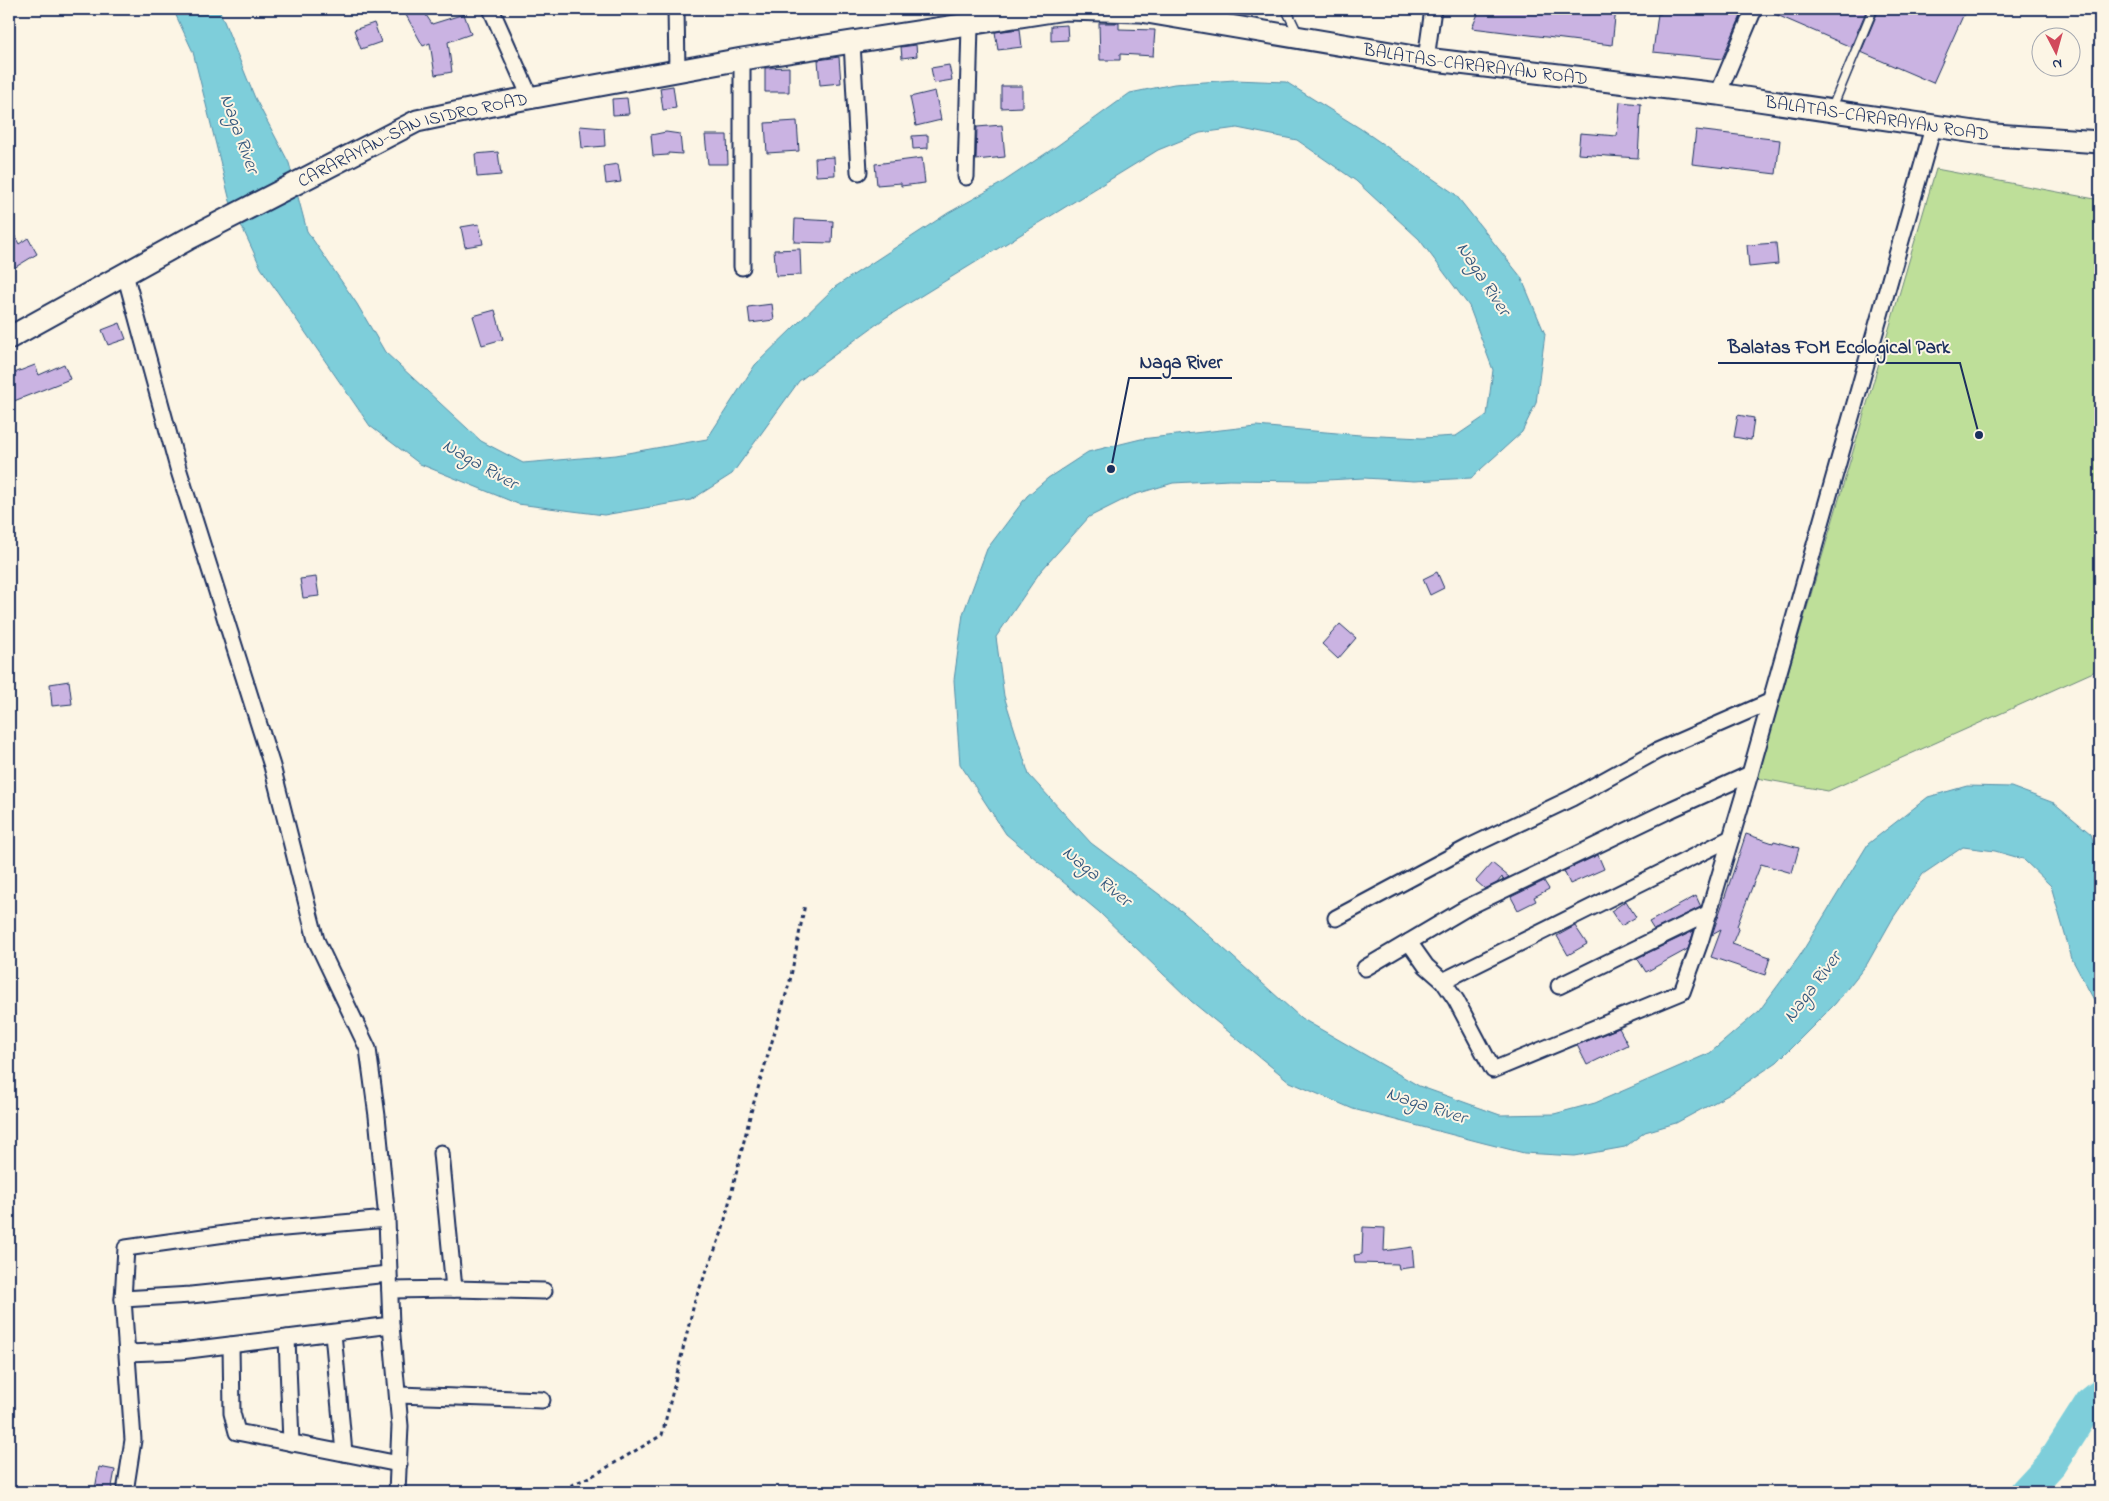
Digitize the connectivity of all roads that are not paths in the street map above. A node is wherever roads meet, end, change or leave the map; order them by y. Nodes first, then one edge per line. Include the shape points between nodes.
1 (491, 9) edge
2 (676, 9) edge
3 (1286, 9) edge
4 (1434, 9) edge
5 (1754, 9) edge
6 (1873, 9) edge
7 (970, 25) junction
8 (1300, 38) junction
9 (852, 42) junction
10 (742, 59) junction
11 (1426, 59) junction
12 (677, 70) junction
13 (1718, 94) junction
14 (530, 98) junction
15 (1831, 109) junction
16 (1934, 124) junction
17 (2100, 142) edge
18 (859, 172) dead end
19 (966, 177) dead end
20 (742, 267) dead end
21 (125, 274) junction
22 (9, 338) edge
23 (1769, 702) junction
24 (1750, 774) junction
25 (1732, 838) junction
26 (1710, 913) junction
27 (1336, 918) dead end
28 (1409, 942) junction
29 (1365, 968) dead end
30 (1443, 981) junction
31 (1559, 986) dead end
32 (441, 1153) dead end
33 (387, 1219) junction
34 (388, 1274) junction
35 (454, 1289) junction
36 (390, 1290) junction
37 (544, 1291) dead end
38 (123, 1299) junction
39 (391, 1325) junction
40 (333, 1333) junction
41 (287, 1338) junction
42 (231, 1345) junction
43 (127, 1353) junction
44 (398, 1395) junction
45 (542, 1400) dead end
46 (291, 1443) junction
47 (344, 1453) junction
48 (399, 1464) junction
49 (124, 1492) edge
50 (397, 1492) edge

1 - 14 street
2 - 12 street
3 - 8 lane
4 - 11 street
5 - 13 street
6 - 15 lane
7 - 8 main road, BALATAS-CARARAYAN ROAD via 1065,10 1141,12
7 - 9 main road, BALATAS-CARARAYAN ROAD
7 - 19 street
8 - 11 main road, BALATAS-CARARAYAN ROAD
9 - 10 main road, CARARAYAN-SAN ISIDRO ROAD
9 - 18 street
10 - 12 main road, CARARAYAN-SAN ISIDRO ROAD
10 - 20 street
11 - 13 main road, BALATAS-CARARAYAN ROAD
12 - 14 main road, CARARAYAN-SAN ISIDRO ROAD
13 - 15 main road, BALATAS-CARARAYAN ROAD
14 - 21 main road, CARARAYAN-SAN ISIDRO ROAD via 417,121
15 - 16 main road, BALATAS-CARARAYAN ROAD
16 - 17 main road, BALATAS-CARARAYAN ROAD via 1995,135
16 - 23 street
21 - 22 main road, CARARAYAN-SAN ISIDRO ROAD
21 - 33 street via 178,468 272,766 316,940 368,1049
23 - 24 street
23 - 27 street via 1657,751
24 - 25 street
24 - 28 street via 1468,907
25 - 26 street
25 - 30 street
26 - 30 street via 1682,992 1493,1070
26 - 31 street
28 - 29 street
28 - 30 street via 1426,966
32 - 35 street
33 - 34 street
33 - 38 street via 239,1232 126,1248
34 - 36 street
34 - 38 street
35 - 36 street
35 - 37 street
36 - 39 street
38 - 43 street
39 - 40 street
39 - 44 street
40 - 41 street
40 - 47 street
41 - 42 street
41 - 46 street
42 - 43 street
42 - 46 street via 232,1413 237,1432
43 - 49 street via 132,1440
44 - 45 street
44 - 48 street
46 - 47 street
47 - 48 street
48 - 50 street

